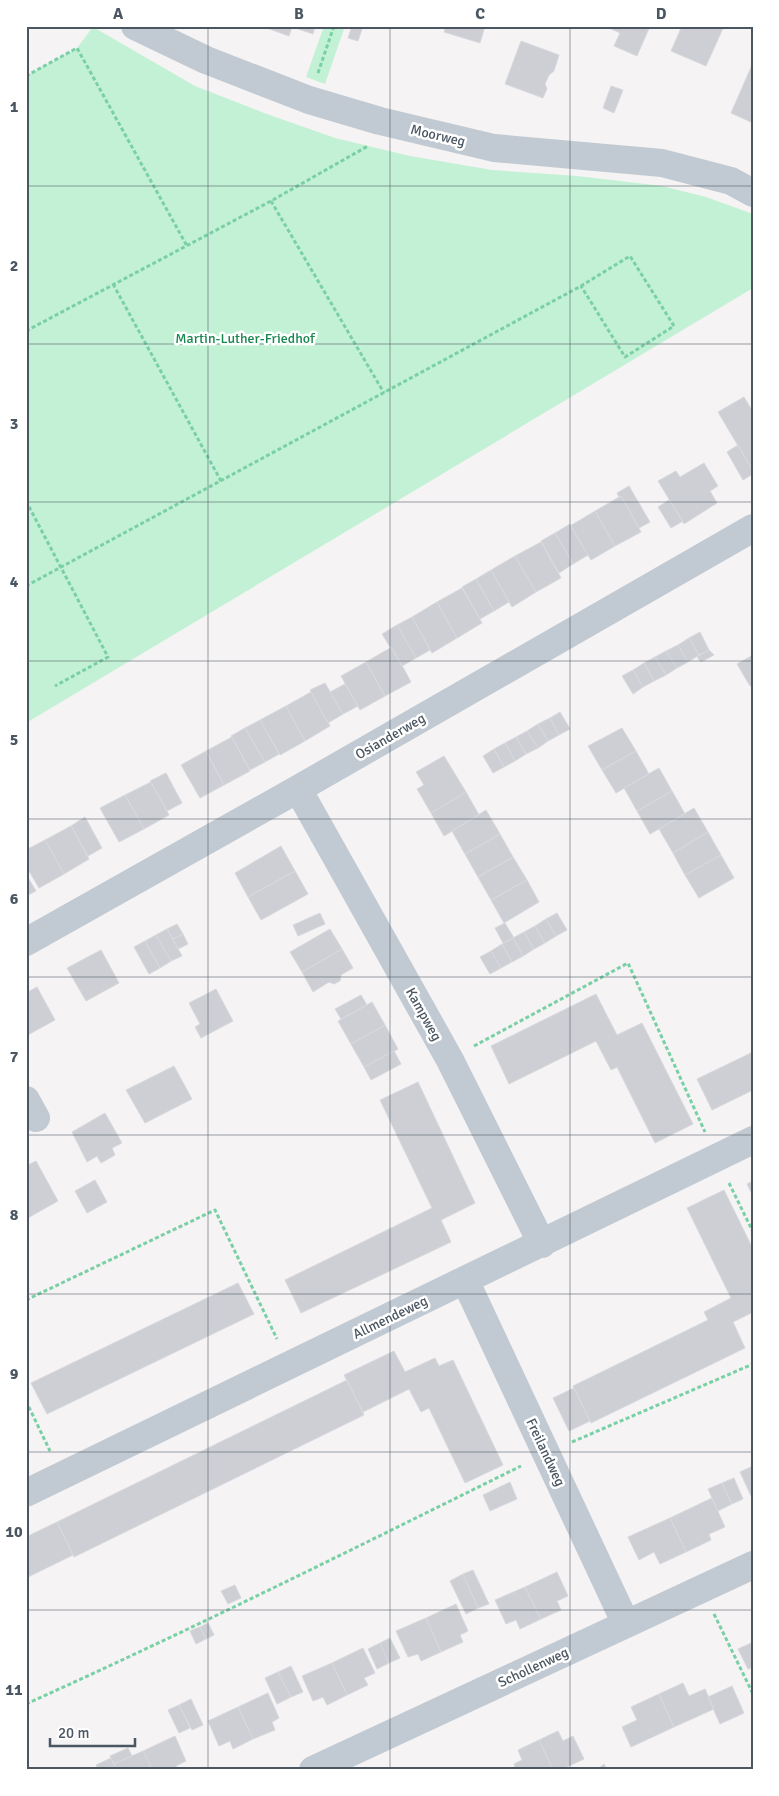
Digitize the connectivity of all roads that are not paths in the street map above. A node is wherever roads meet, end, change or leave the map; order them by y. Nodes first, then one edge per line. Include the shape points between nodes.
1 (135, 26) edge
2 (753, 193) edge
3 (753, 528) edge
4 (298, 789) junction
5 (26, 942) edge
6 (753, 1140) edge
7 (542, 1244) junction
8 (465, 1280) junction
9 (26, 1493) edge
10 (753, 1565) edge
11 (626, 1624) junction
12 (313, 1770) edge

1 - 2 street, Moorweg via 206,60 309,100 380,121 494,148 662,163 731,181
3 - 4 street, Osianderweg
4 - 5 street, Osianderweg
4 - 7 street, Kampweg via 450,1060
6 - 7 street, Allmendeweg
7 - 8 street, Allmendeweg
8 - 9 street, Allmendeweg
8 - 11 street, Freilandweg
10 - 11 street, Schollenweg
11 - 12 street, Schollenweg

